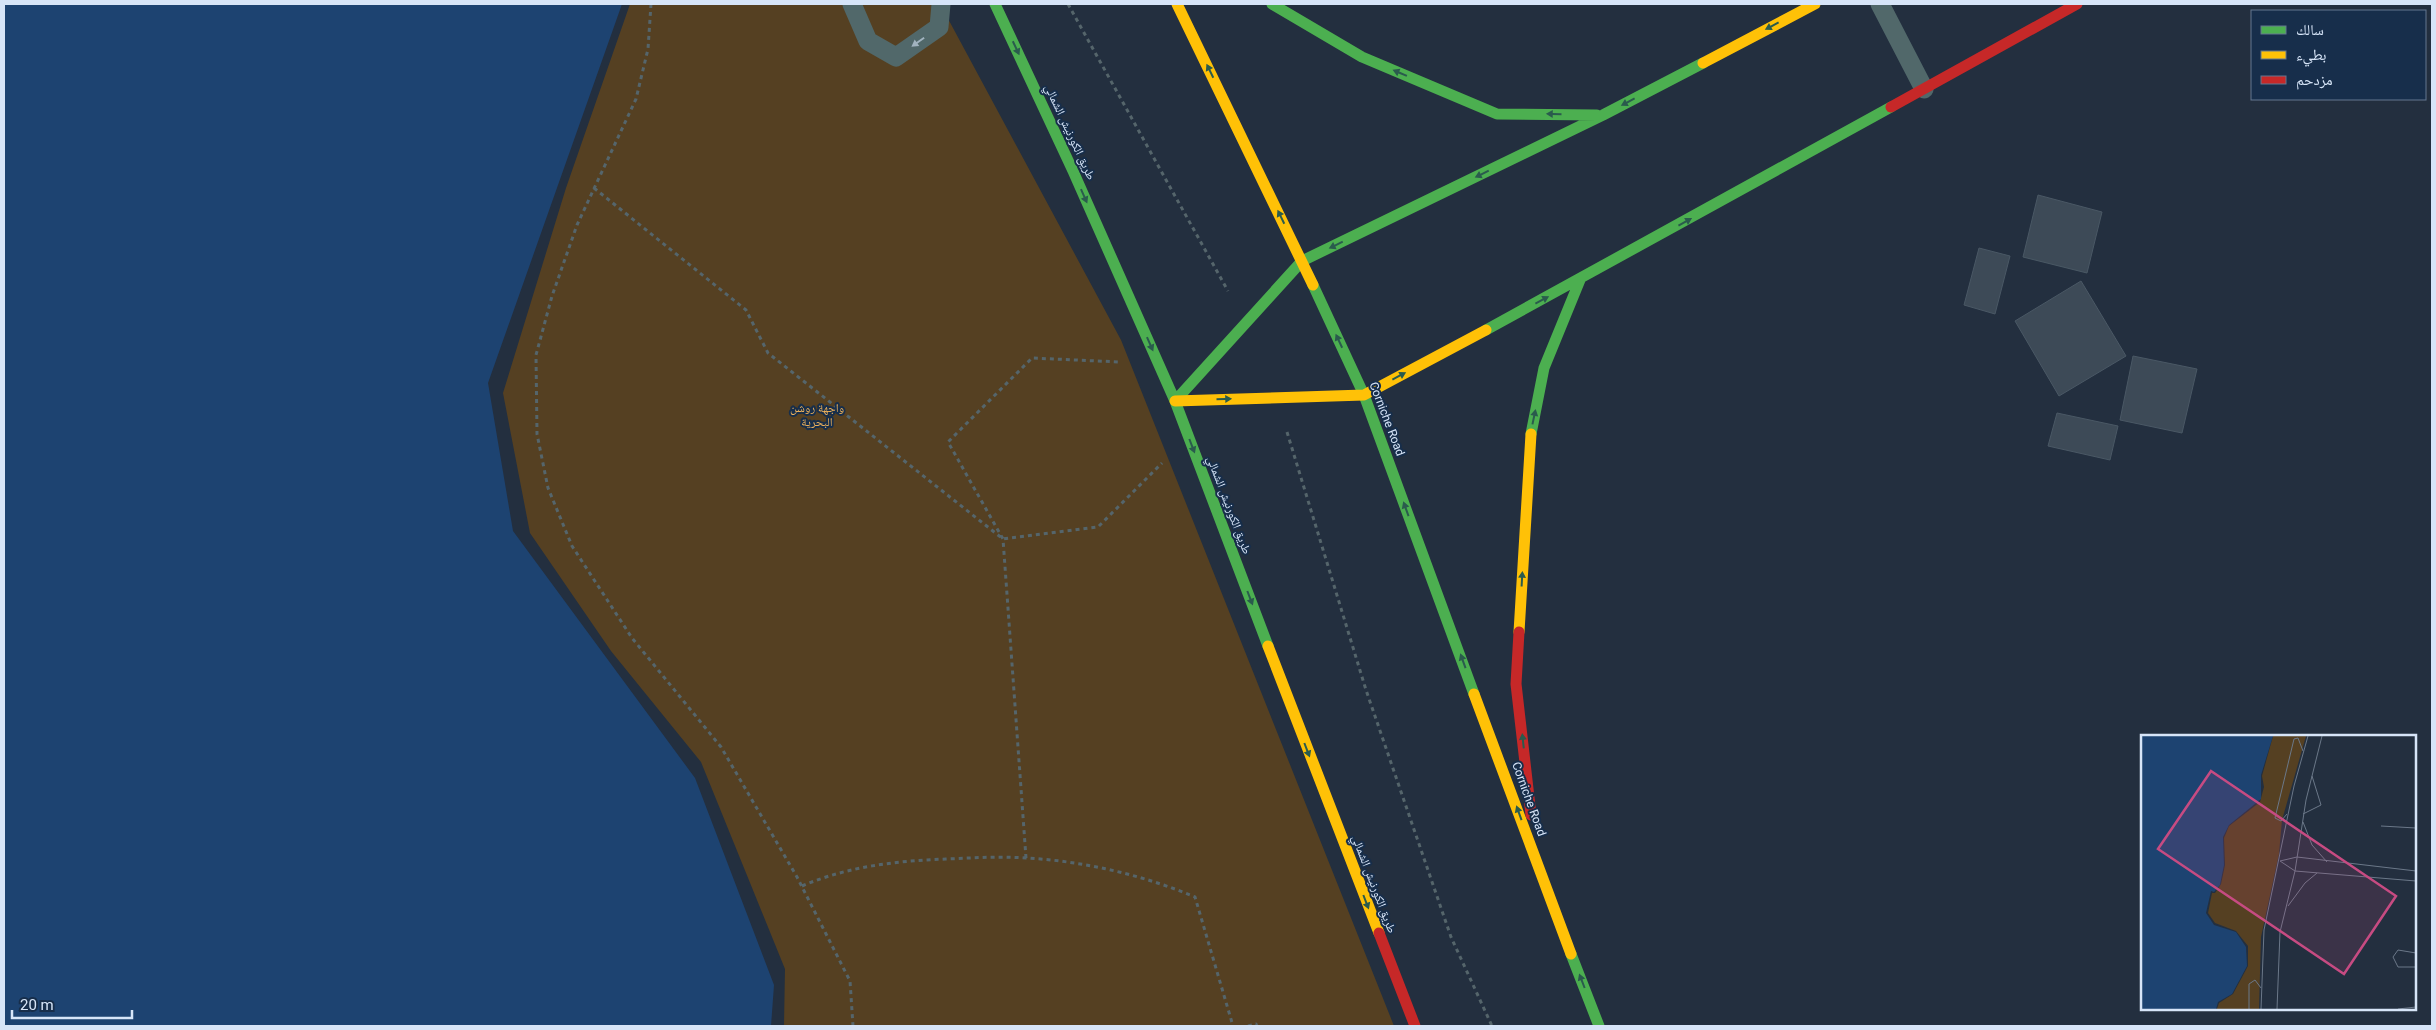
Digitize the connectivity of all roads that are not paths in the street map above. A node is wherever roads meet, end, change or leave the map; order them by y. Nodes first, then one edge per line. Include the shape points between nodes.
1 (852, 4) edge
2 (941, 4) edge
3 (996, 4) edge
4 (1177, 4) edge
5 (1272, 4) edge
6 (1815, 4) edge
7 (1880, 4) edge
8 (2077, 4) edge
9 (1924, 90) junction
10 (1603, 115) junction
11 (1302, 261) junction
12 (1580, 280) junction
13 (1364, 395) junction
14 (1175, 401) junction
15 (1536, 859) junction
16 (1415, 1026) edge
17 (1599, 1026) edge

2 -> 1 lane via 939,27 896,57 868,41
3 -> 14 main road, طريق الكورنيش الشمالي
11 -> 4 main road, Corniche Road
10 -> 5 main road via 1497,114 1362,57
6 -> 10 main road
7 - 9 lane
8 - 9 main road
12 -> 9 main road
10 -> 11 main road
13 -> 11 main road, Corniche Road
11 - 14 main road
13 -> 12 main road
15 -> 12 main road via 1516,684 1530,441 1544,368
14 -> 13 main road
15 -> 13 main road, Corniche Road
14 -> 16 main road, طريق الكورنيش الشمالي
17 -> 15 main road

